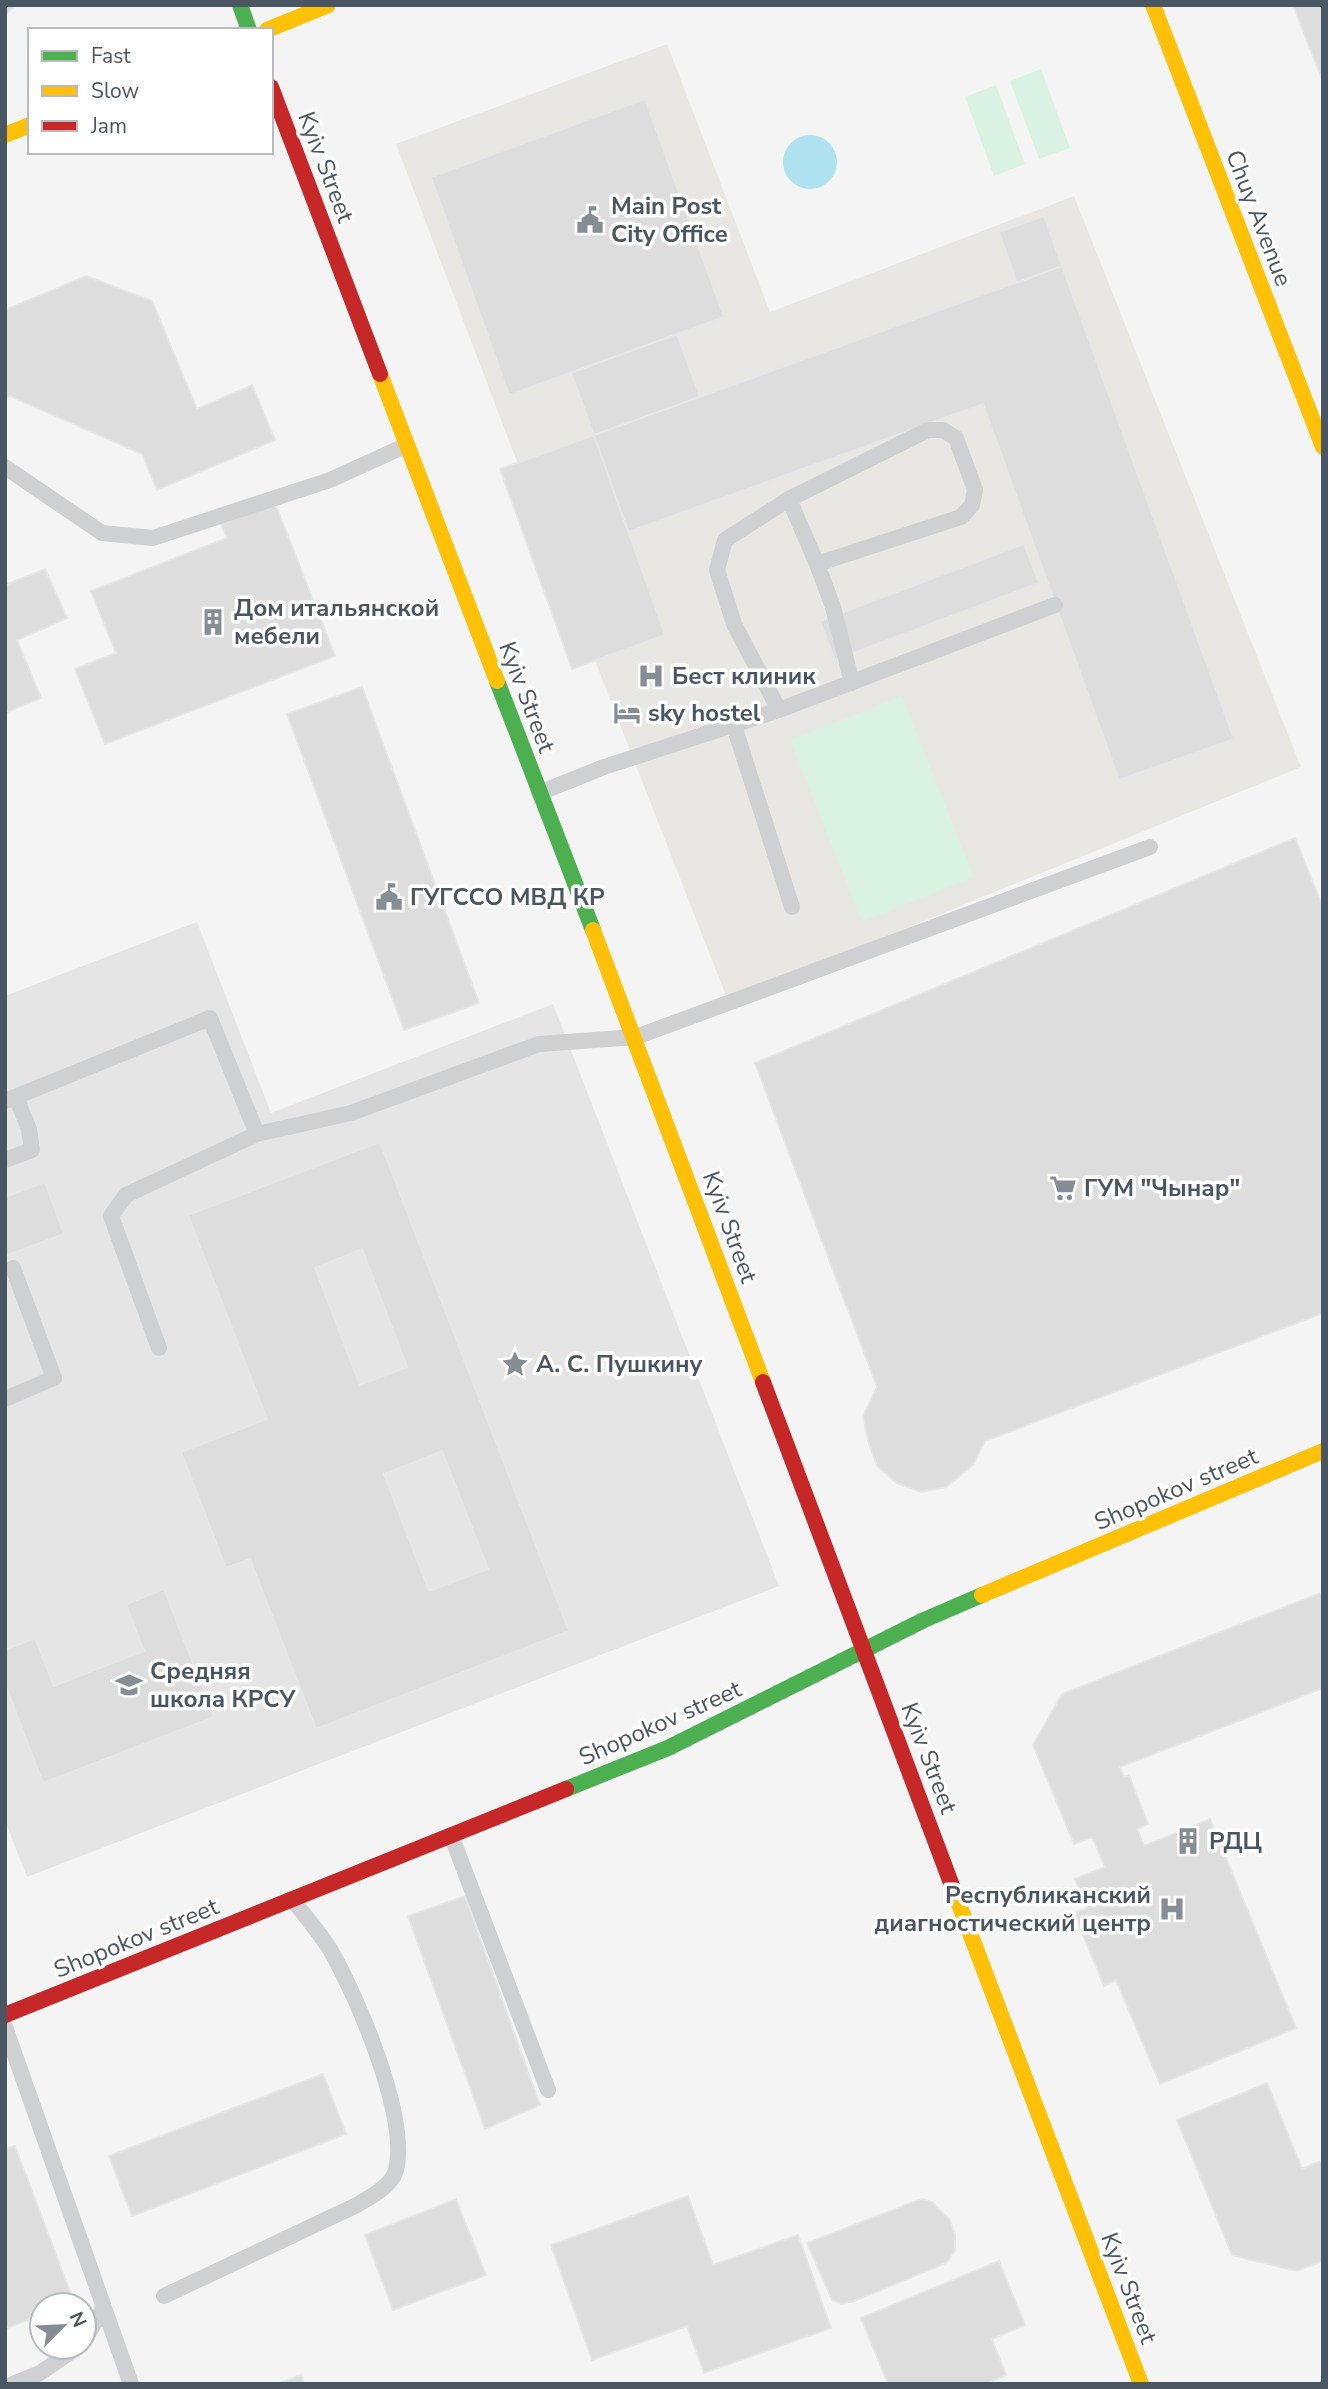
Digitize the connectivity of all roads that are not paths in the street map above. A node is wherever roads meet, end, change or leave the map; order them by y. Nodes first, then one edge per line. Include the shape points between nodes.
1 (240, 5) edge
2 (328, 5) edge
3 (1153, 5) edge
4 (248, 28) edge
5 (272, 28) edge
6 (273, 92) edge
7 (28, 126) edge
8 (5, 135) edge
9 (407, 445) junction
10 (1323, 447) edge
11 (5, 467) edge
12 (789, 499) junction
13 (817, 564) junction
14 (1055, 605) dead end
15 (852, 683) junction
16 (779, 710) junction
17 (734, 726) junction
18 (539, 793) junction
19 (1150, 847) dead end
20 (792, 907) dead end
21 (636, 1037) junction
22 (10, 1099) edge
23 (257, 1134) junction
24 (5, 1160) edge
25 (13, 1268) dead end
26 (159, 1348) dead end
27 (5, 1399) edge
28 (1323, 1451) edge
29 (864, 1651) junction
30 (451, 1835) junction
31 (292, 1899) junction
32 (5, 2015) edge
33 (5, 2027) edge
34 (548, 2090) dead end
35 (164, 2295) dead end
36 (104, 2307) junction
37 (98, 2318) edge
38 (58, 2361) edge
39 (13, 2384) edge
40 (131, 2384) edge
41 (1141, 2384) edge

1 - 4 main road
2 - 5 main road
3 - 10 main road, Chuy Avenue
6 - 9 main road, Kyiv Street
7 - 8 main road
9 - 11 lane via 330,480 153,538 102,533
9 - 18 main road, Kyiv Street
12 - 13 lane
12 - 13 lane via 928,430 943,430 956,438 975,490 972,505 961,517
12 - 16 lane via 724,540 717,570 734,624
13 - 15 lane
14 - 15 lane
15 - 16 lane
16 - 17 lane
17 - 18 lane
17 - 20 lane
18 - 21 main road, Kyiv Street
19 - 21 lane
21 - 23 lane via 539,1044 351,1113
21 - 29 main road, Kyiv Street
22 - 23 lane via 210,1018
22 - 24 lane via 29,1129 32,1150
23 - 26 lane via 126,1195 111,1216
25 - 27 lane via 54,1378
28 - 29 main road, Shopokov street via 924,1620
29 - 30 main road, Shopokov street via 668,1748
29 - 41 main road, Kyiv Street
30 - 31 main road, Shopokov street
30 - 34 lane
31 - 32 main road, Shopokov street
31 - 35 lane via 331,1951 370,2037 398,2133 396,2173 380,2191 357,2205
33 - 36 lane
36 - 37 lane
36 - 40 lane
38 - 39 lane

